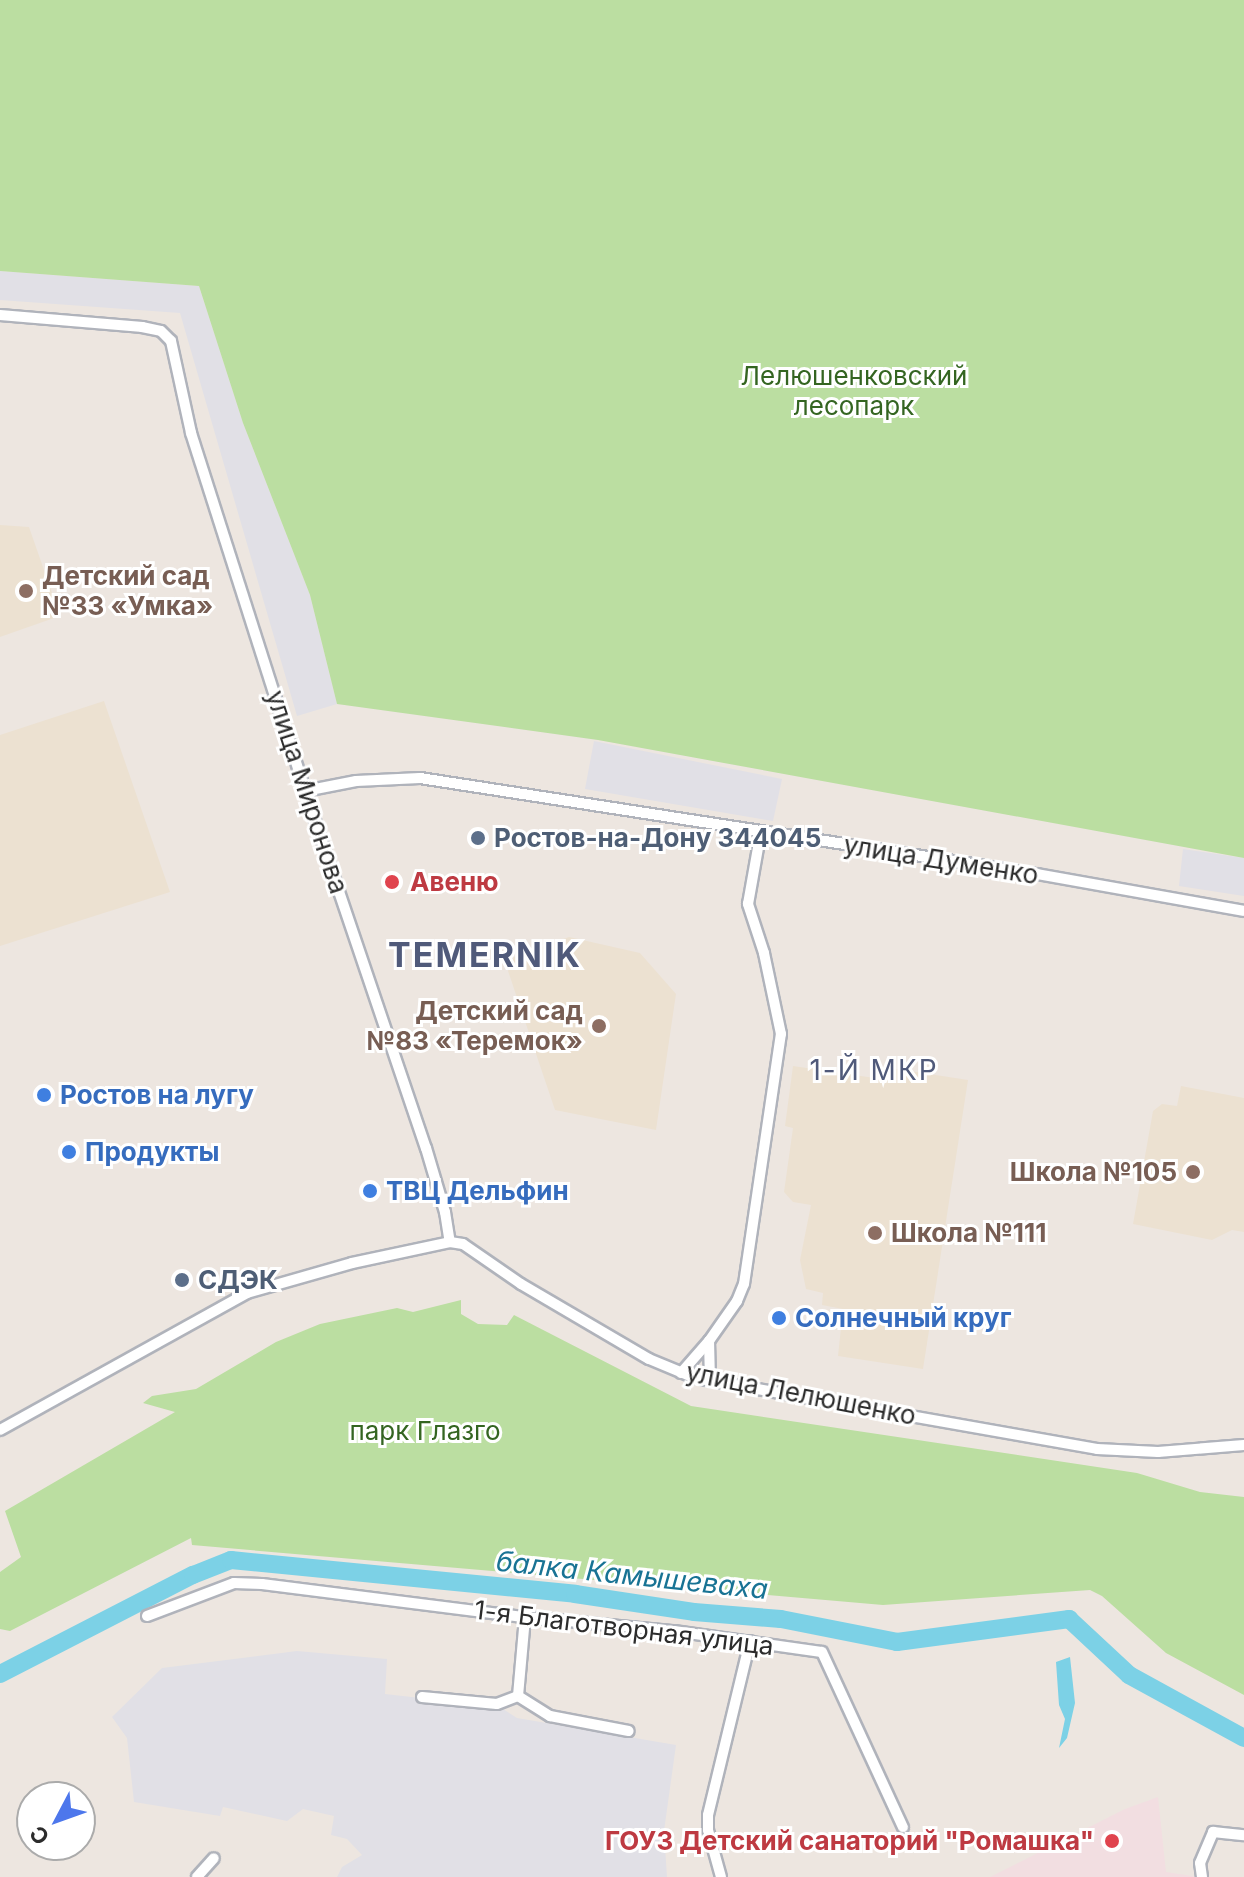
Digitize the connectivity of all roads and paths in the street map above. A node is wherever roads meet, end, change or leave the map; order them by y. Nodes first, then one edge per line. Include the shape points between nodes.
1 (0, 315) edge
2 (305, 791) junction
3 (761, 831) junction
4 (1244, 911) edge
5 (450, 1242) junction
6 (709, 1341) junction
7 (681, 1373) junction
8 (710, 1381) junction
9 (0, 1430) edge
10 (1244, 1445) edge
11 (147, 1616) dead end
12 (525, 1617) junction
13 (750, 1641) junction
14 (518, 1696) junction
15 (422, 1697) dead end
16 (629, 1731) dead end
17 (903, 1827) dead end
18 (1244, 1835) edge
19 (214, 1858) dead end
20 (197, 1877) edge
21 (721, 1877) edge
22 (1202, 1877) edge

1 - 2 street, улица Миронова via 142,327 161,331 171,341 184,413
2 - 3 street, улица Думенко via 356,781 420,778
2 - 5 street, улица Миронова via 426,1148
3 - 4 street, улица Думенко
3 - 6 street via 748,904 781,1034 744,1284
5 - 7 street, улица Лелюшенко via 463,1244 560,1308
5 - 9 street via 247,1293
6 - 7 street
6 - 8 street
7 - 8 street, улица Лелюшенко
8 - 10 street, улица Лелюшенко via 1097,1449 1158,1452
11 - 12 street, 1-я Благотворная улица via 234,1583
12 - 13 street, 1-я Благотворная улица
12 - 14 street
13 - 17 street, 1-я Благотворная улица via 822,1652
13 - 21 street via 708,1815
14 - 15 street via 497,1704
14 - 16 street via 550,1716
18 - 22 street via 1213,1832 1200,1863
19 - 20 street

